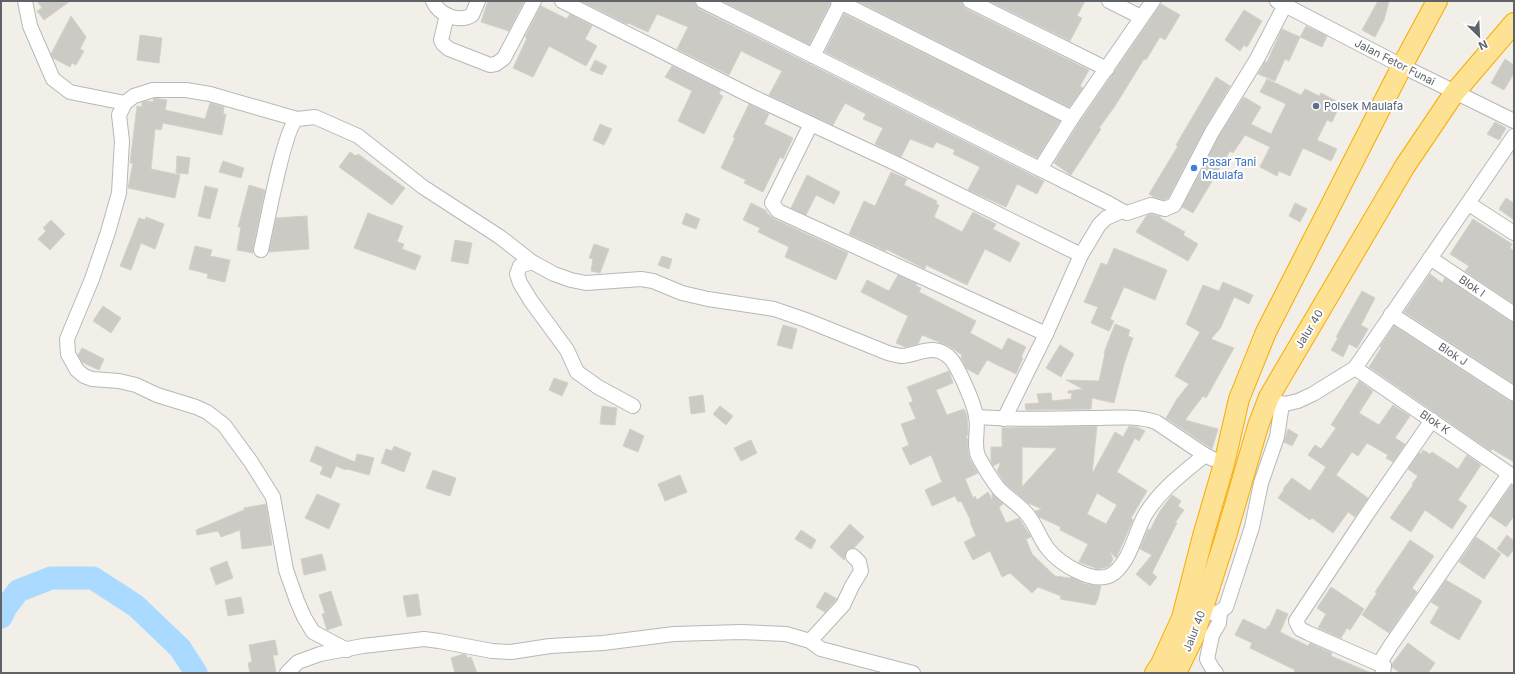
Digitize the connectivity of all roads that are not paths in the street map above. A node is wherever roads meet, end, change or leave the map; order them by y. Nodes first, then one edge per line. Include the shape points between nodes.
1 (25, 1) edge
2 (433, 1) edge
3 (478, 1) edge
4 (534, 1) edge
5 (562, 1) edge
6 (703, 1) edge
7 (840, 1) edge
8 (970, 1) edge
9 (1109, 1) edge
10 (1153, 1) edge
11 (1437, 1) edge
12 (1281, 3) edge
13 (447, 15) junction
14 (1141, 17) junction
15 (1514, 23) edge
16 (813, 56) junction
17 (1402, 66) junction
18 (1106, 69) junction
19 (1455, 92) junction
20 (125, 103) junction
21 (1072, 118) junction
22 (297, 119) junction
23 (1514, 121) edge
24 (811, 124) junction
25 (1514, 136) edge
26 (1040, 169) junction
27 (1468, 204) junction
28 (1122, 211) junction
29 (1514, 233) edge
30 (261, 250) dead end
31 (1081, 255) junction
32 (1430, 258) junction
33 (532, 262) junction
34 (1391, 314) junction
35 (1514, 314) edge
36 (1046, 334) junction
37 (1355, 368) junction
38 (1514, 394) edge
39 (1275, 402) junction
40 (633, 406) dead end
41 (977, 417) junction
42 (1004, 419) junction
43 (1432, 420) junction
44 (1205, 455) junction
45 (1224, 464) junction
46 (1512, 475) edge
47 (1203, 536) junction
48 (1226, 536) junction
49 (853, 556) dead end
50 (1211, 612) junction
51 (810, 641) junction
52 (347, 650) junction
53 (1207, 659) junction
54 (1381, 668) edge
55 (287, 673) edge
56 (913, 673) edge
57 (1155, 673) edge
58 (1176, 673) edge
59 (1203, 673) edge
60 (1216, 673) edge

1 - 20 street via 30,26 53,79 70,92
2 - 13 street via 436,8
3 - 13 street via 472,15 468,17
4 - 13 street via 504,58 490,65 449,49 443,44 441,40
5 - 24 street
6 - 16 street
7 - 16 street
7 - 21 street
8 - 18 street
9 - 14 street
10 - 14 street
11 - 17 highway, Jalur 40
12 - 17 street, Jalan Fetor Funai
12 - 28 street via 1257,59 1212,132 1174,205 1165,209 1151,205 1133,212
14 - 18 street
15 - 19 highway, Jalur 40
16 - 26 street
17 - 19 street, Jalan Fetor Funai
17 - 45 highway, Jalur 40 via 1266,332 1239,399
18 - 21 street
19 - 23 street, Jalan Fetor Funai
19 - 39 highway, Jalur 40 via 1405,166 1289,361
20 - 22 street via 134,96 153,90 186,90 210,94
20 - 52 street via 119,115 122,141 119,193 94,272 67,339 68,354 76,370 84,376 92,379 119,380 136,385 157,395 202,409 224,425 273,497 286,570 304,617 313,632
21 - 26 street
22 - 30 street via 292,125 285,146
22 - 33 street via 315,117 358,136 423,187
24 - 31 street
24 - 36 street via 772,203 778,211
25 - 27 street
26 - 28 street
27 - 29 street
27 - 32 street
28 - 31 street via 1109,216 1099,225
31 - 36 street
32 - 34 street
32 - 35 street, Blok I
33 - 40 street via 520,266 517,274 520,283 568,350 577,372
33 - 41 street via 554,274 579,282 641,279 708,299 774,309 902,356 928,349 937,351 946,355 956,366
34 - 37 street
34 - 38 street, Blok J
36 - 42 street
37 - 39 street via 1298,401 1285,404
37 - 43 street, Blok K
39 - 48 highway, Jalur 40 via 1258,426
39 - 50 street via 1277,437 1261,483 1252,527 1226,607
41 - 42 street
41 - 44 street via 976,448 986,471 1032,521 1053,554 1064,563 1092,577 1106,577 1114,573 1124,561 1152,504 1177,478
42 - 44 street via 1148,419
43 - 46 street, Blok K
43 - 54 street via 1296,621 1300,629
44 - 45 street
45 - 47 highway, Jalur 40
46 - 54 street
47 - 48 highway via 1210,539
47 - 57 highway, Jalur 40 via 1182,618
48 - 50 highway, Jalur 40
49 - 51 street via 859,562 861,571 843,604
50 - 53 street via 1219,623 1212,635
50 - 58 highway, Jalur 40 via 1194,636
51 - 52 street via 786,634 741,632 674,634 511,652 424,639
51 - 56 street via 821,649
52 - 55 street via 306,658
53 - 59 street
53 - 60 street

